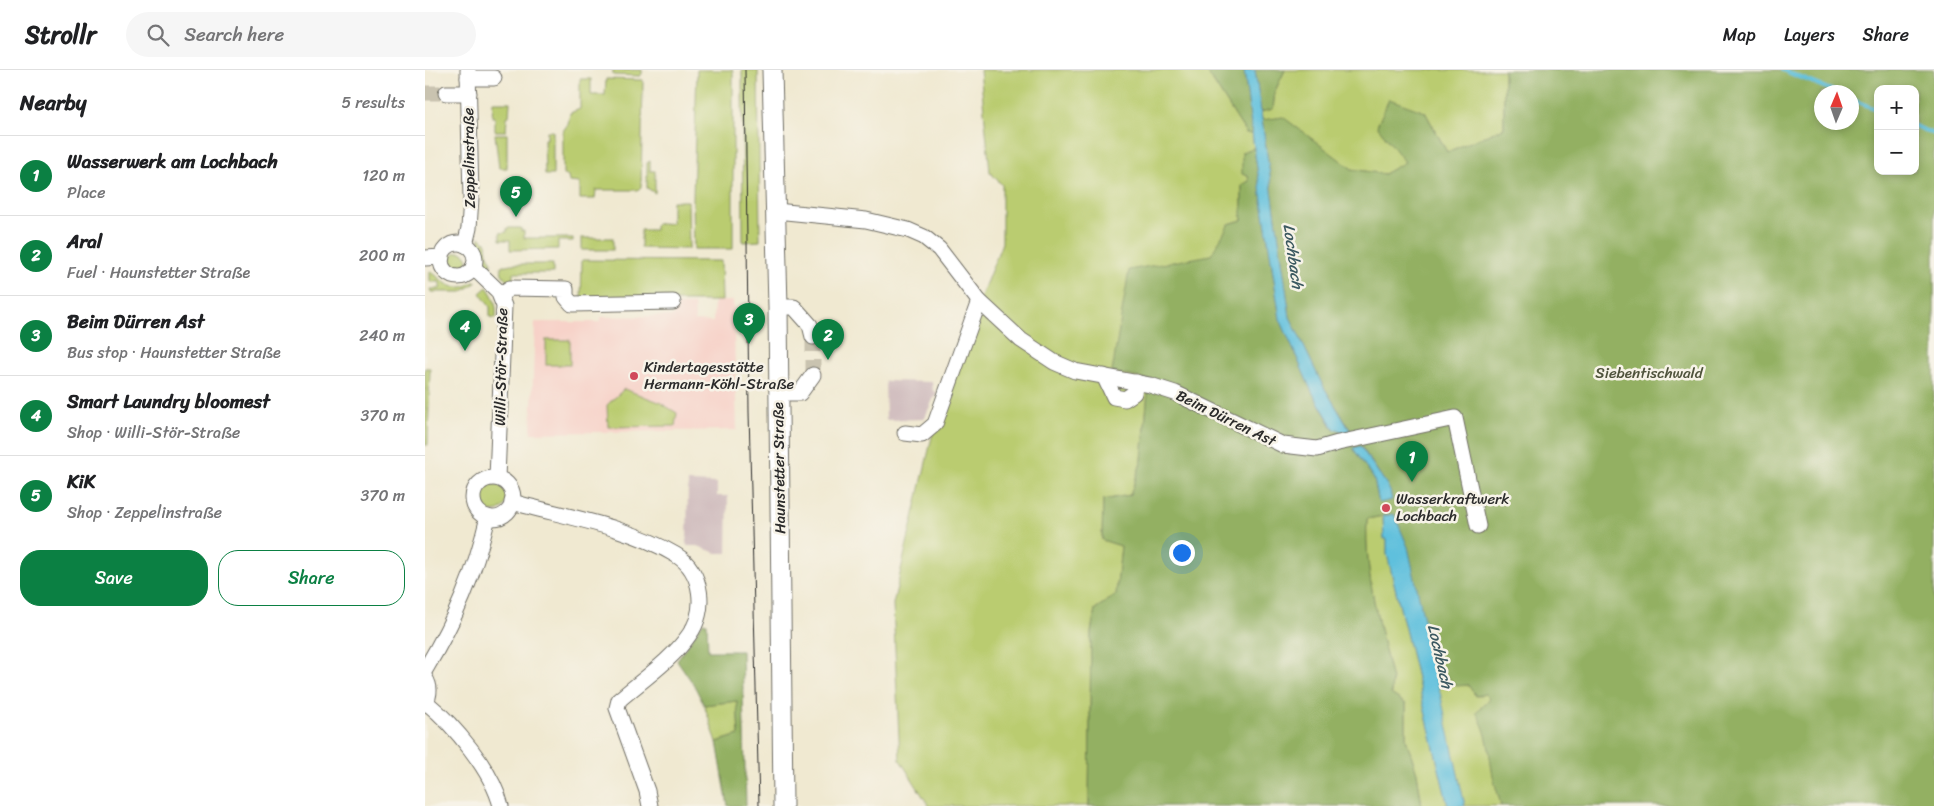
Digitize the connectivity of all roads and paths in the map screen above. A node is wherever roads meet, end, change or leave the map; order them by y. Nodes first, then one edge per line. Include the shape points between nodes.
1 (773, 70) edge
2 (494, 78) dead end
3 (468, 80) edge
4 (446, 93) tunnel mouth
5 (776, 211) junction
6 (465, 245) junction
7 (425, 258) edge
8 (442, 258) junction
9 (473, 267) junction
10 (500, 295) junction
11 (979, 301) junction
12 (673, 302) dead end
13 (778, 307) junction
14 (813, 337) tunnel mouth
15 (813, 375) tunnel mouth
16 (778, 392) junction
17 (905, 433) dead end
18 (497, 478) junction
19 (513, 502) junction
20 (488, 517) junction
21 (1478, 526) dead end
22 (425, 670) edge
23 (425, 678) edge
24 (426, 703) edge
25 (501, 806) edge
26 (650, 806) edge
27 (783, 806) edge

1 - 5 main road, Haunstetter Straße
2 - 3 street
3 - 4 street
3 - 6 street, Zeppelinstraße via 471,198
5 - 11 street, Beim Dürren Ast via 866,220 924,237 939,250
5 - 13 main road, Haunstetter Straße
6 - 8 street via 450,246
6 - 9 street via 474,254
7 - 8 street
8 - 9 street via 443,267 453,276 463,277
9 - 10 street, Willi-Stör-Straße
10 - 12 street via 510,288 566,288 566,297 572,304
10 - 18 street, Willi-Stör-Straße via 504,306
11 - 17 street via 935,424 922,436
11 - 21 street, Beim Dürren Ast via 1021,340 1054,362 1075,371 1175,393 1283,445 1317,449 1455,418
13 - 14 street via 794,307 811,325
13 - 16 main road, Haunstetter Straße
15 - 16 street via 800,393
16 - 27 main road, Haunstetter Straße
18 - 19 street via 508,484
18 - 20 street via 483,480 474,490 474,504 482,515
19 - 20 street via 501,516
19 - 26 street via 637,537 677,555 693,572 701,597 700,612 690,635 619,700 617,708
20 - 22 street via 477,562 460,606
23 - 24 street via 429,685
24 - 25 street via 471,750 491,781

